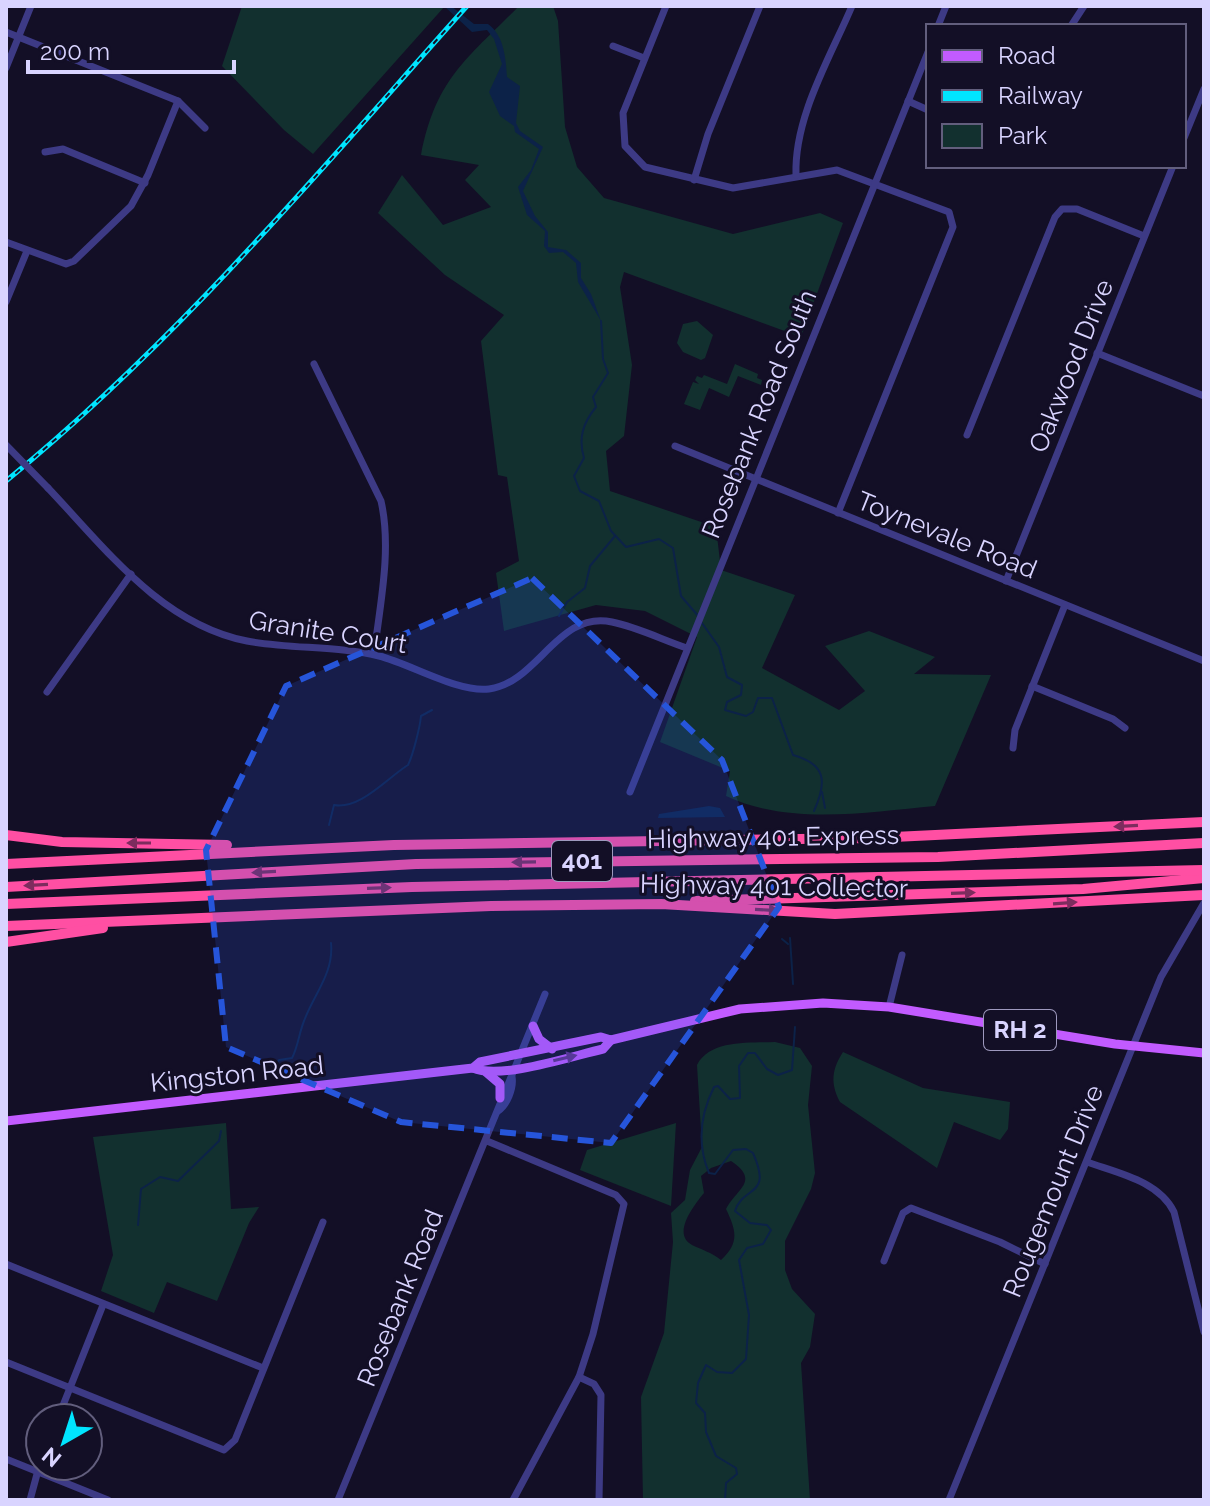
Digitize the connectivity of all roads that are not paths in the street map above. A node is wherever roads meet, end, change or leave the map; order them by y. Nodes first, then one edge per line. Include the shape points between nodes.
1 (31, 6) edge
2 (666, 6) edge
3 (760, 6) edge
4 (852, 6) edge
5 (1084, 6) edge
6 (1072, 24) edge
7 (6, 32) edge
8 (18, 37) junction
9 (613, 46) dead end
10 (926, 57) edge
11 (644, 58) junction
12 (6, 68) edge
13 (1204, 89) edge
14 (178, 101) junction
15 (908, 101) junction
16 (926, 109) edge
17 (205, 128) dead end
18 (1186, 133) edge
19 (45, 152) dead end
20 (1172, 168) edge
21 (796, 175) junction
22 (694, 180) junction
23 (874, 182) junction
24 (145, 183) junction
25 (1144, 236) junction
26 (6, 242) edge
27 (27, 251) junction
28 (6, 302) edge
29 (1097, 353) junction
30 (314, 364) dead end
31 (1204, 396) edge
32 (967, 435) dead end
33 (6, 445) edge
34 (675, 446) dead end
35 (755, 478) junction
36 (838, 513) junction
37 (131, 574) junction
38 (1006, 581) junction
39 (1065, 605) junction
40 (687, 648) junction
41 (374, 654) junction
42 (1204, 661) edge
43 (1032, 686) junction
44 (47, 692) dead end
45 (1125, 728) dead end
46 (1013, 748) dead end
47 (630, 792) dead end
48 (1204, 822) edge
49 (6, 835) edge
50 (1204, 843) edge
51 (301, 848) junction
52 (6, 864) edge
53 (1204, 870) edge
54 (1204, 878) edge
55 (6, 887) edge
56 (1204, 895) edge
57 (1204, 903) edge
58 (6, 904) edge
59 (661, 904) junction
60 (151, 920) junction
61 (6, 926) edge
62 (6, 942) edge
63 (902, 955) dead end
64 (545, 994) dead end
65 (889, 1007) junction
66 (533, 1026) junction
67 (611, 1040) junction
68 (1132, 1046) junction
69 (552, 1049) junction
70 (1204, 1053) edge
71 (520, 1056) junction
72 (473, 1068) junction
73 (486, 1072) junction
74 (513, 1073) junction
75 (500, 1098) junction
76 (498, 1111) junction
77 (6, 1121) edge
78 (487, 1141) junction
79 (1087, 1162) junction
80 (323, 1222) dead end
81 (884, 1261) dead end
82 (6, 1264) edge
83 (1045, 1264) junction
84 (103, 1305) junction
85 (1202, 1308) edge
86 (1204, 1332) edge
87 (6, 1362) edge
88 (263, 1368) junction
89 (579, 1377) junction
90 (70, 1387) junction
91 (64, 1402) edge
92 (69, 1482) edge
93 (108, 1500) edge
94 (338, 1500) edge
95 (513, 1500) edge
96 (599, 1500) edge
97 (949, 1500) edge

1 - 8 street
2 - 11 street
3 - 22 street
4 - 21 street via 803,124
5 - 6 street
7 - 8 street
8 - 12 street
8 - 14 street
9 - 11 street
10 - 15 street, Rosebank Road South
11 - 22 street via 623,113 625,146 645,167
13 - 18 street
14 - 17 street
14 - 24 street
15 - 16 street
15 - 23 street, Rosebank Road South
19 - 24 street via 63,149
20 - 25 street, Oakwood Drive
21 - 22 street via 733,188
21 - 23 street via 837,170
23 - 35 street, Rosebank Road South
23 - 36 street via 949,212 953,227
24 - 27 street via 117,223 74,261 66,264
25 - 29 street, Oakwood Drive
25 - 32 street via 1077,209 1062,209
26 - 27 street
27 - 28 street
29 - 31 street
29 - 38 street, Oakwood Drive
30 - 41 street via 385,517
33 - 37 street, Granite Court, bridge
34 - 35 street, Toynevale Road
35 - 36 street, Toynevale Road
35 - 40 street, Rosebank Road South
36 - 38 street, Toynevale Road
37 - 41 street, Granite Court via 174,612 223,635
37 - 44 street
38 - 39 street, Toynevale Road
39 - 42 street, Toynevale Road
39 - 43 street
40 - 41 street, Granite Court via 610,621 588,623 569,631 510,683 489,689 466,688
40 - 47 street, Rosebank Road South
43 - 45 street
43 - 46 street
48 -> 51 highway, Highway 401 Collector / 401 via 873,838
51 -> 49 highway via 62,842
50 -> 55 highway, Highway 401 Express / 401 via 938,857 416,864
51 - 52 highway, Highway 401 Collector / 401
58 -> 53 highway, Highway 401 Express / 401 via 412,887
59 -> 54 highway via 1083,889
59 -> 56 highway, Highway 401 Collector / 401 via 835,914
57 - 68 street, Rougemount Drive via 1161,977
59 - 60 highway, Highway 401 Collector / 401
60 - 61 highway, Highway 401 Collector / 401
60 - 62 highway
63 - 65 street
64 - 66 street, Rosebank Road
65 - 67 main road, Kingston Road / RH 2 via 823,1003 740,1009
65 - 68 main road, Kingston Road / RH 2
66 - 69 main road
66 - 71 street, Rosebank Road
67 - 69 main road, Kingston Road / RH 2 via 601,1037
74 -> 67 main road, Kingston Road / RH 2 via 603,1049
68 - 70 main road, Kingston Road / RH 2
68 - 79 street, Rougemount Drive
69 - 71 main road, Kingston Road / RH 2
71 - 72 main road, Kingston Road / RH 2 via 480,1062
71 - 74 street, Rosebank Road
72 - 73 main road, Kingston Road / RH 2
72 - 77 main road, Kingston Road / RH 2
73 - 74 main road, Kingston Road / RH 2
73 - 75 main road via 500,1084
74 - 75 street, Rosebank Road
74 - 76 street, Rosebank Road via 510,1092
75 - 76 street, Rosebank Road
76 - 78 street, Rosebank Road
78 - 89 street via 616,1195 624,1204
78 - 94 street, Rosebank Road
79 - 83 street, Rougemount Drive
79 - 85 street via 1167,1198
80 - 88 street
81 - 83 street via 903,1213 911,1208
82 - 84 street
83 - 97 street, Rougemount Drive
84 - 88 street
84 - 90 street
85 - 86 street
87 - 90 street
88 - 90 street via 235,1440 224,1450
89 - 95 street
89 - 96 street via 594,1384 601,1395
90 - 91 street
92 - 93 street

